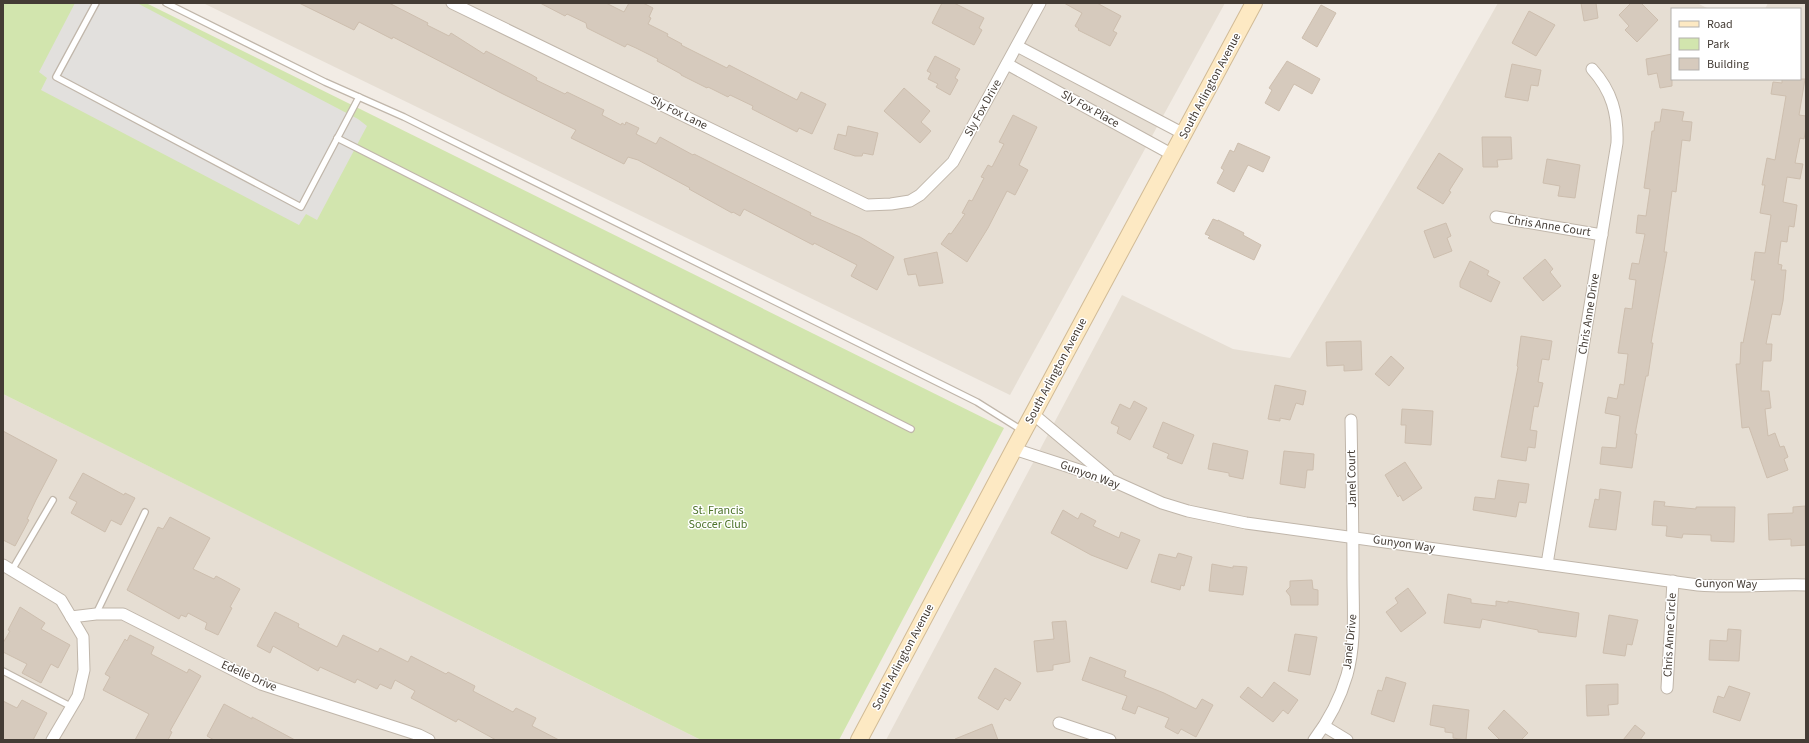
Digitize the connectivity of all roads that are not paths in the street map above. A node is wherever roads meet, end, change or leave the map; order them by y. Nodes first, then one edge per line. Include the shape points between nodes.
1 (96, 3) edge
2 (166, 3) edge
3 (452, 3) edge
4 (1040, 3) edge
5 (1254, 3) edge
6 (1017, 46) junction
7 (1007, 64) junction
8 (1592, 69) dead end
9 (359, 97) junction
10 (1184, 134) junction
11 (337, 138) junction
12 (1173, 155) junction
13 (910, 201) joint
14 (1496, 218) dead end
15 (1602, 235) junction
16 (1033, 414) junction
17 (1351, 420) dead end
18 (911, 429) dead end
19 (1024, 431) junction
20 (1014, 449) junction
21 (1113, 481) junction
22 (53, 500) dead end
23 (145, 512) dead end
24 (1353, 537) junction
25 (1547, 564) junction
26 (8, 567) edge
27 (1673, 581) junction
28 (1806, 585) edge
29 (96, 614) junction
30 (71, 617) junction
31 (3, 671) edge
32 (1667, 688) dead end
33 (72, 707) junction
34 (1059, 722) dead end
35 (1324, 726) junction
36 (52, 740) edge
37 (429, 740) edge
38 (859, 740) edge
39 (1110, 740) edge
40 (1314, 740) edge
41 (1347, 740) edge

1 - 11 lane via 56,77 301,207
2 - 9 lane
3 - 13 street, Sly Fox Lane via 867,204
4 - 6 street, Sly Fox Drive
5 - 10 street, South Arlington Avenue
6 - 7 street, Sly Fox Drive
6 - 10 street, Sly Fox Place
7 - 12 street, Sly Fox Place
7 - 13 street, Sly Fox Drive via 953,162 920,195
8 - 15 street, Chris Anne Drive via 1603,81 1610,95 1618,130
9 - 11 lane
9 - 19 lane via 682,254 977,402
10 - 12 street, South Arlington Avenue
11 - 18 lane
12 - 16 street, South Arlington Avenue
14 - 15 street, Chris Anne Court
15 - 25 street, Chris Anne Drive
16 - 19 street, South Arlington Avenue
16 - 21 street
17 - 24 street, Janel Court
19 - 20 street, South Arlington Avenue
20 - 21 street, Gunyon Way
20 - 38 street, South Arlington Avenue
21 - 24 street, Gunyon Way via 1156,501 1188,511 1246,523
22 - 26 lane
23 - 29 lane
24 - 25 street, Gunyon Way
24 - 35 street, Janel Drive via 1353,627 1350,662 1340,695
25 - 27 street, Gunyon Way
26 - 30 street via 61,600
27 - 28 street, Gunyon Way via 1711,586
27 - 32 street, Chris Anne Circle
29 - 30 street, Edelle Drive
29 - 37 street, Edelle Drive via 123,614 261,684
30 - 33 street via 83,638 84,670 78,696
31 - 33 lane
33 - 36 street
34 - 39 street
35 - 40 street, Janel Drive
35 - 41 street

